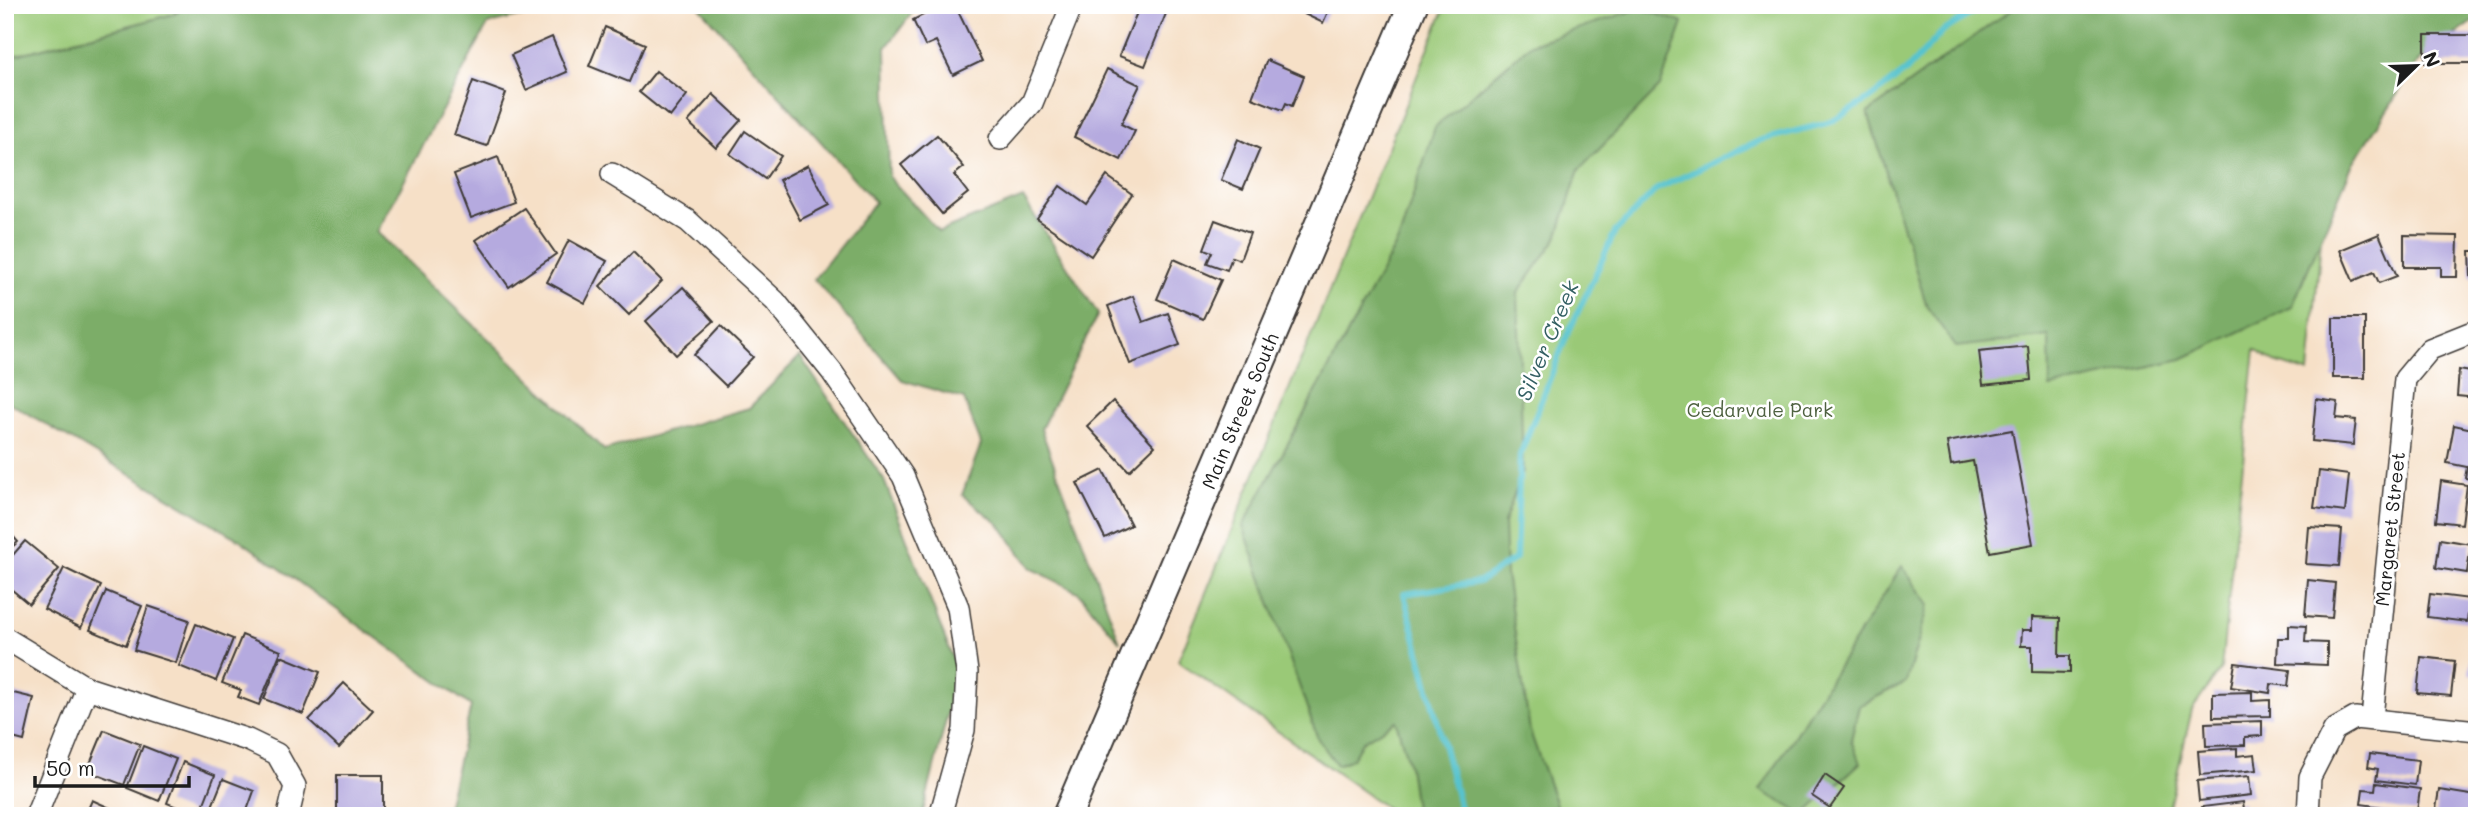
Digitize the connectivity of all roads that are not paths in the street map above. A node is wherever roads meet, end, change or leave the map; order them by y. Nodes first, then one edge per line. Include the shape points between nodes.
1 (1072, 5) edge
2 (1413, 5) edge
3 (1000, 139) dead end
4 (612, 174) dead end
5 (2477, 333) edge
6 (5, 638) edge
7 (87, 688) junction
8 (2372, 718) junction
9 (2477, 730) edge
10 (36, 816) edge
11 (288, 816) edge
12 (940, 816) edge
13 (1067, 816) edge
14 (2308, 816) edge

1 - 3 street via 1032,103
2 - 13 street, Main Street South
4 - 12 street via 688,221 775,301 832,372 903,476 958,607 967,673 964,730
5 - 8 street, Margaret Street via 2430,349 2405,379
6 - 7 street
7 - 10 street
7 - 11 street via 248,740 277,754 295,786
8 - 9 street
8 - 14 street via 2356,718 2334,730 2310,776

